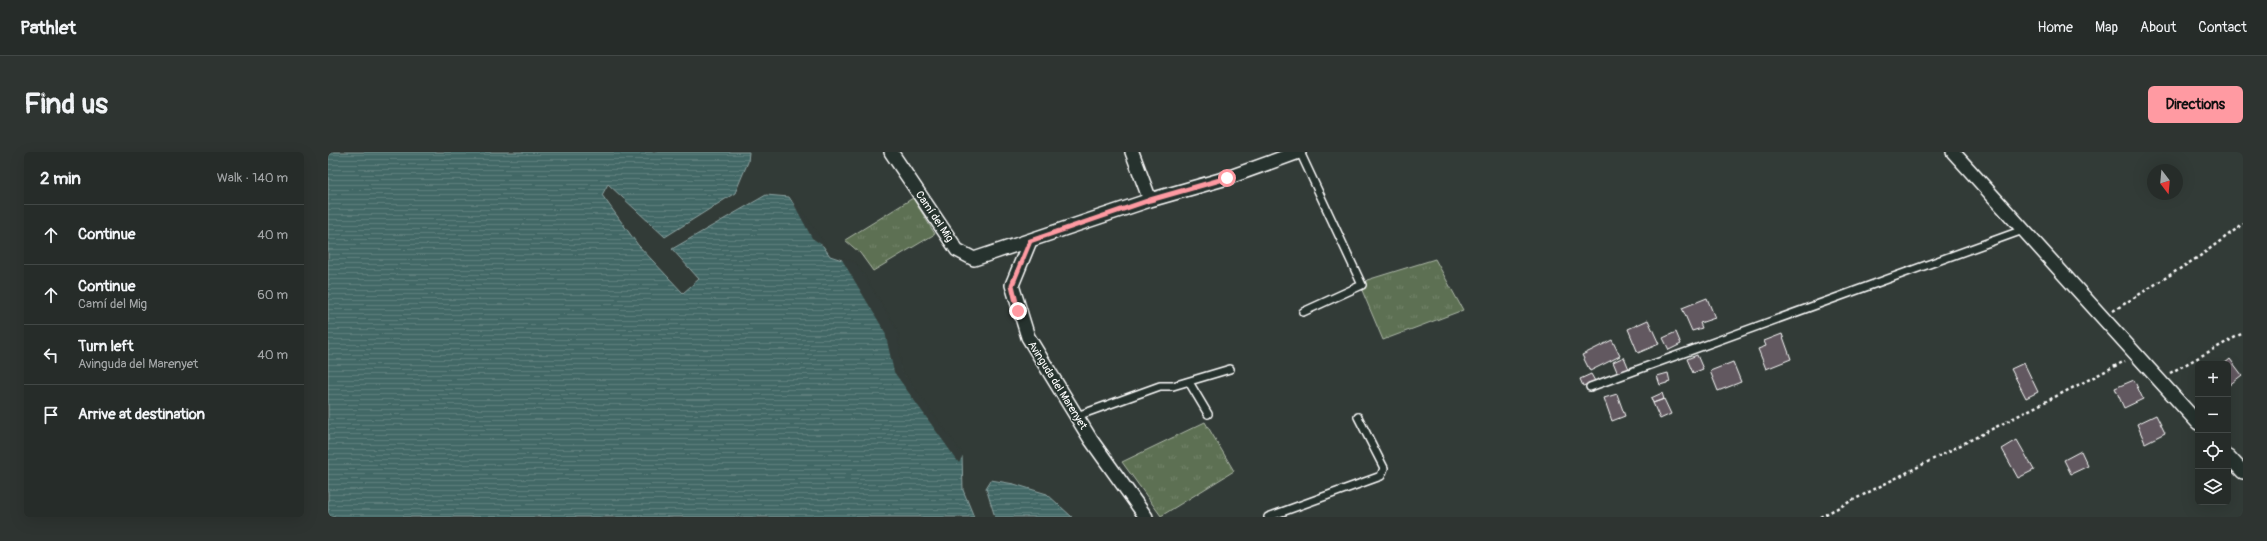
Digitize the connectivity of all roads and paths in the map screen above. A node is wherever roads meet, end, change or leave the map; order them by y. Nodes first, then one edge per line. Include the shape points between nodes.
1 (891, 152) edge
2 (1132, 152) edge
3 (1299, 152) edge
4 (1953, 152) edge
5 (1150, 200) junction
6 (2243, 224) edge
7 (2023, 230) junction
8 (1030, 241) junction
9 (1302, 312) dead end
10 (2102, 317) junction
11 (2243, 333) edge
12 (2137, 356) junction
13 (1230, 369) dead end
14 (2158, 379) junction
15 (1189, 382) junction
16 (1590, 387) dead end
17 (1208, 414) dead end
18 (1077, 416) junction
19 (1358, 417) dead end
20 (2195, 420) edge
21 (2231, 459) edge
22 (2243, 472) edge
23 (1146, 517) edge
24 (1268, 517) edge
25 (1820, 517) edge

1 - 8 street, Camí del Mig via 957,250 974,259
2 - 5 street
3 - 5 street, Camí del Mig via 1227,178
3 - 9 lane via 1362,285
4 - 7 street
5 - 8 street, Camí del Mig
6 - 10 path via 2200,256
7 - 10 street
7 - 16 lane
8 - 18 street, Avinguda del Marenyet via 1012,285 1028,337
10 - 12 street
11 - 14 path
12 - 14 street
12 - 25 path
13 - 15 lane
14 - 20 street
15 - 17 lane
15 - 18 lane via 1160,386
18 - 23 street, Avinguda del Marenyet
19 - 24 lane via 1384,468 1381,476
21 - 22 street

